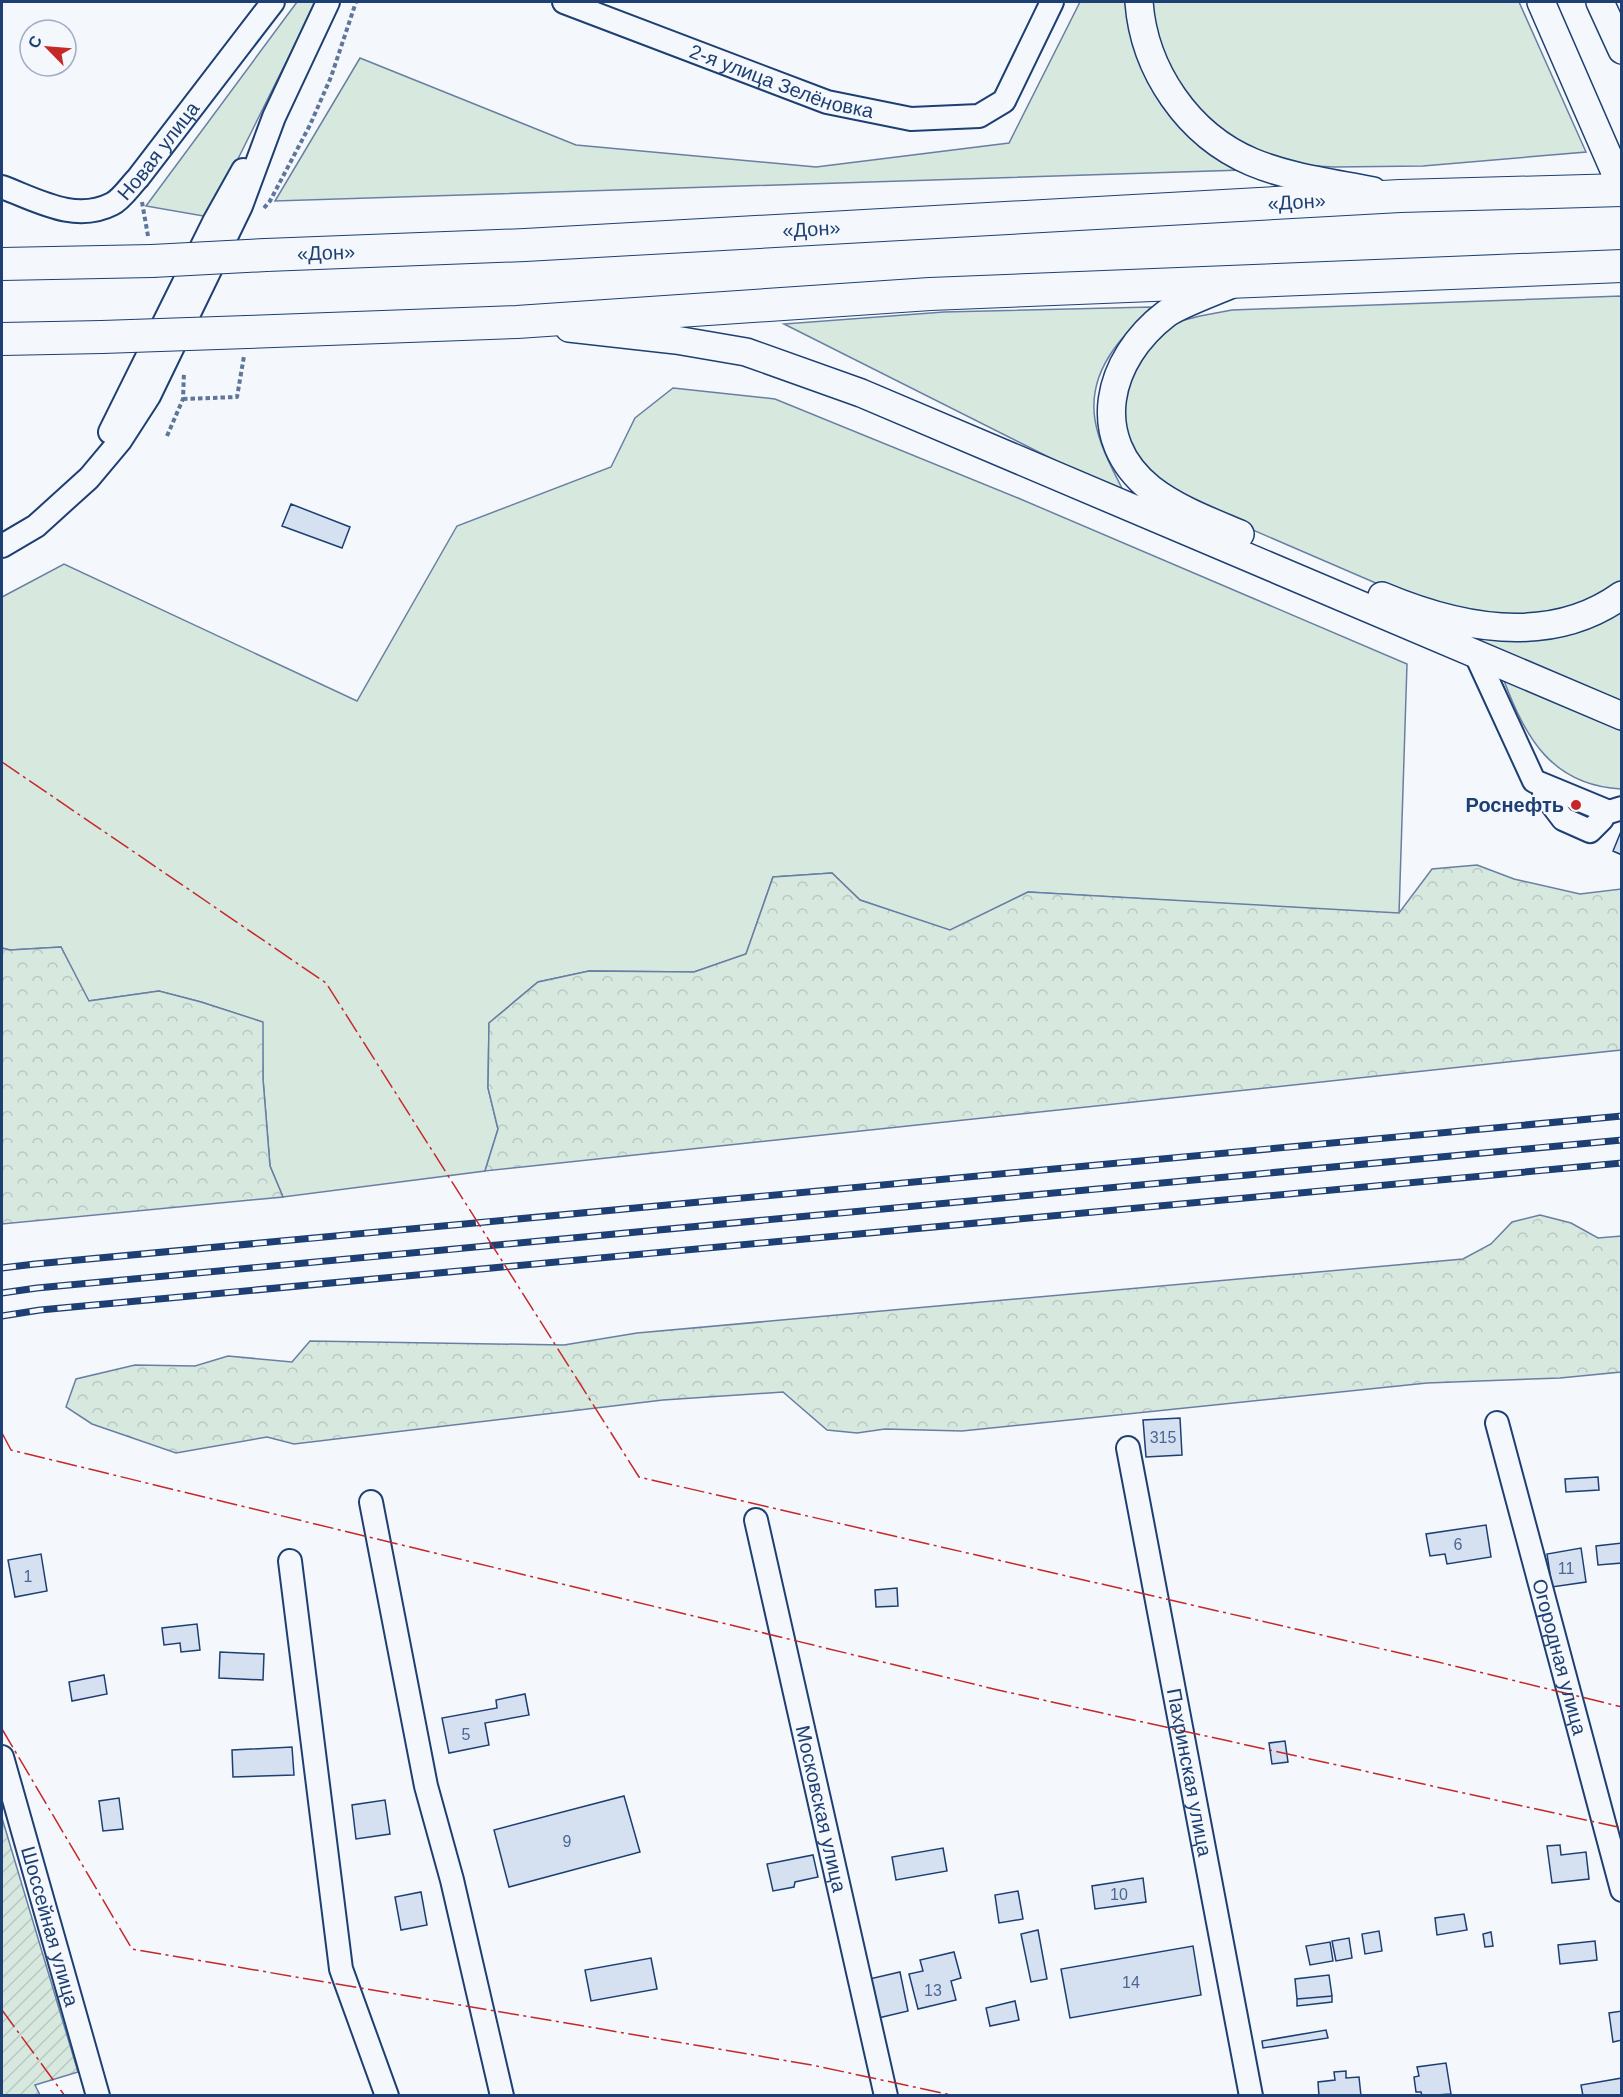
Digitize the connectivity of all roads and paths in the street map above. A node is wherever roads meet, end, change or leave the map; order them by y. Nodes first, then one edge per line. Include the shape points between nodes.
1 (273, 2) edge
2 (328, 2) edge
3 (564, 2) edge
4 (1052, 2) edge
5 (1140, 2) edge
6 (1541, 2) edge
7 (1600, 2) edge
8 (1615, 2) edge
9 (1618, 43) edge
10 (138, 177) junction
11 (2, 187) edge
12 (1622, 189) edge
13 (1400, 196) junction
14 (152, 261) junction
15 (2, 264) edge
16 (1622, 266) edge
17 (1239, 280) junction
18 (518, 322) junction
19 (247, 332) junction
20 (2, 339) edge
21 (183, 399) dead end
22 (2, 546) edge
23 (1622, 595) edge
24 (1476, 655) junction
25 (1622, 716) edge
26 (1544, 794) junction
27 (1606, 818) edge
28 (1497, 1423) dead end
29 (1128, 1448) dead end
30 (371, 1502) dead end
31 (756, 1521) dead end
32 (290, 1561) dead end
33 (2, 1757) edge
34 (1622, 1890) edge
35 (98, 2096) edge
36 (387, 2096) edge
37 (502, 2096) edge
38 (886, 2096) edge
39 (1251, 2096) edge

1 - 10 street, Новая улица
2 - 22 street via 274,117 215,220 117,420 87,472 65,501 36,526
3 - 4 street, 2-я улица Зелёновка via 827,102 911,119 979,116 1004,101
5 - 13 main road via 1145,38 1161,79 1181,110 1214,140 1251,162 1280,172
6 - 12 main road
7 - 9 main road
8 - 9 main road
10 - 11 street, Новая улица via 114,203 73,213
10 - 14 path
12 - 13 highway, «Дон»
13 - 14 highway, «Дон», bridge via 561,243
14 - 15 highway, «Дон»
16 - 17 highway
17 - 18 highway via 930,294
17 - 23 main road via 1167,313 1125,358 1113,389 1111,421 1118,448 1149,488 1173,505 1404,605 1451,620 1513,628 1542,627 1588,612
18 - 19 highway
18 - 24 main road via 746,352 861,393
19 - 20 highway, bridge
19 - 21 path via 237,397
24 - 25 main road
24 - 26 street
26 - 27 street
26 - 27 street via 1557,833 1580,843
28 - 34 street, Огородная улица
29 - 39 street, Пахринская улица
30 - 37 street via 426,1785
31 - 38 street, Московская улица
32 - 36 street via 341,1969
33 - 35 street, Шоссейная улица

